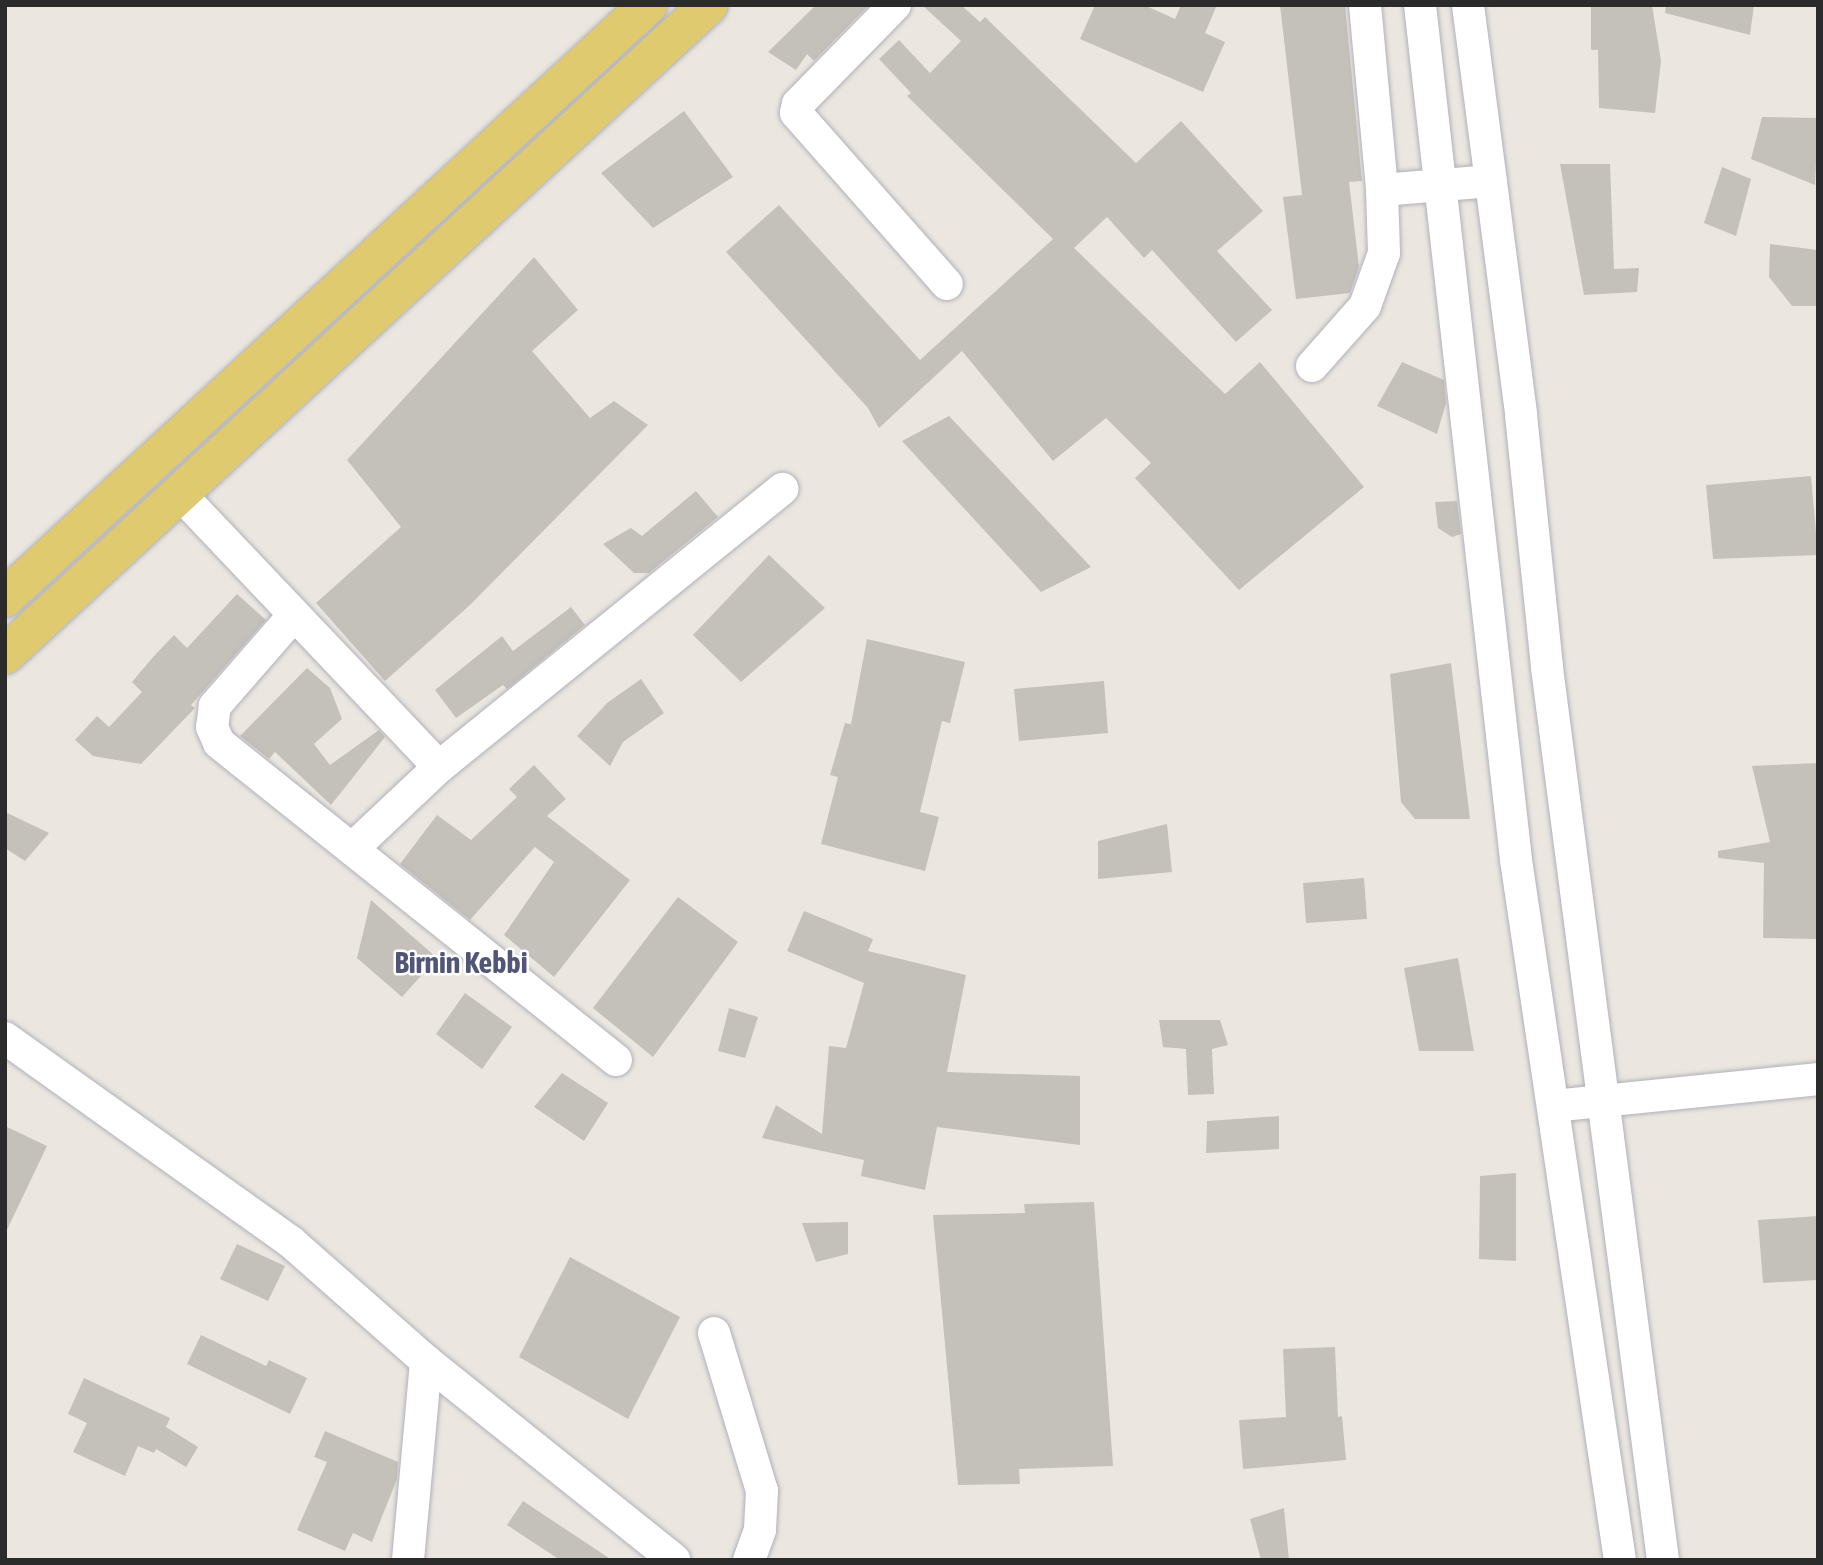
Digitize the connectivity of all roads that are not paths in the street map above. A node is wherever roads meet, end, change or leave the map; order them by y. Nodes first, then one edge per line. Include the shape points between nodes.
1 (648, 5) edge
2 (709, 5) edge
3 (895, 5) edge
4 (1365, 5) edge
5 (1420, 5) edge
6 (1468, 5) edge
7 (1491, 181) junction
8 (1439, 184) junction
9 (1382, 190) junction
10 (947, 284) dead end
11 (1312, 366) dead end
12 (782, 489) dead end
13 (180, 494) junction
14 (5, 598) edge
15 (294, 615) junction
16 (5, 655) edge
17 (439, 767) junction
18 (352, 849) junction
19 (5, 1038) edge
20 (616, 1060) dead end
21 (1818, 1079) edge
22 (1604, 1102) junction
23 (1553, 1106) junction
24 (714, 1333) dead end
25 (426, 1361) junction
26 (408, 1560) edge
27 (674, 1560) edge
28 (749, 1560) edge
29 (1620, 1560) edge
30 (1663, 1560) edge

1 - 14 main road
2 - 13 main road
3 - 10 street via 797,104 796,113
4 - 9 street
5 - 8 street
6 - 7 street
7 - 8 street
7 - 22 street via 1547,668
8 - 9 street
8 - 23 street via 1516,860
9 - 11 street via 1384,253 1365,306
12 - 17 street
13 - 15 street
13 - 16 main road
15 - 17 street
15 - 18 street via 215,706 212,727 219,743
17 - 18 street
18 - 20 street
19 - 25 street via 291,1242
21 - 22 street
22 - 23 street
22 - 30 street
23 - 29 street
24 - 28 street via 762,1492 760,1530
25 - 26 street
25 - 27 street

